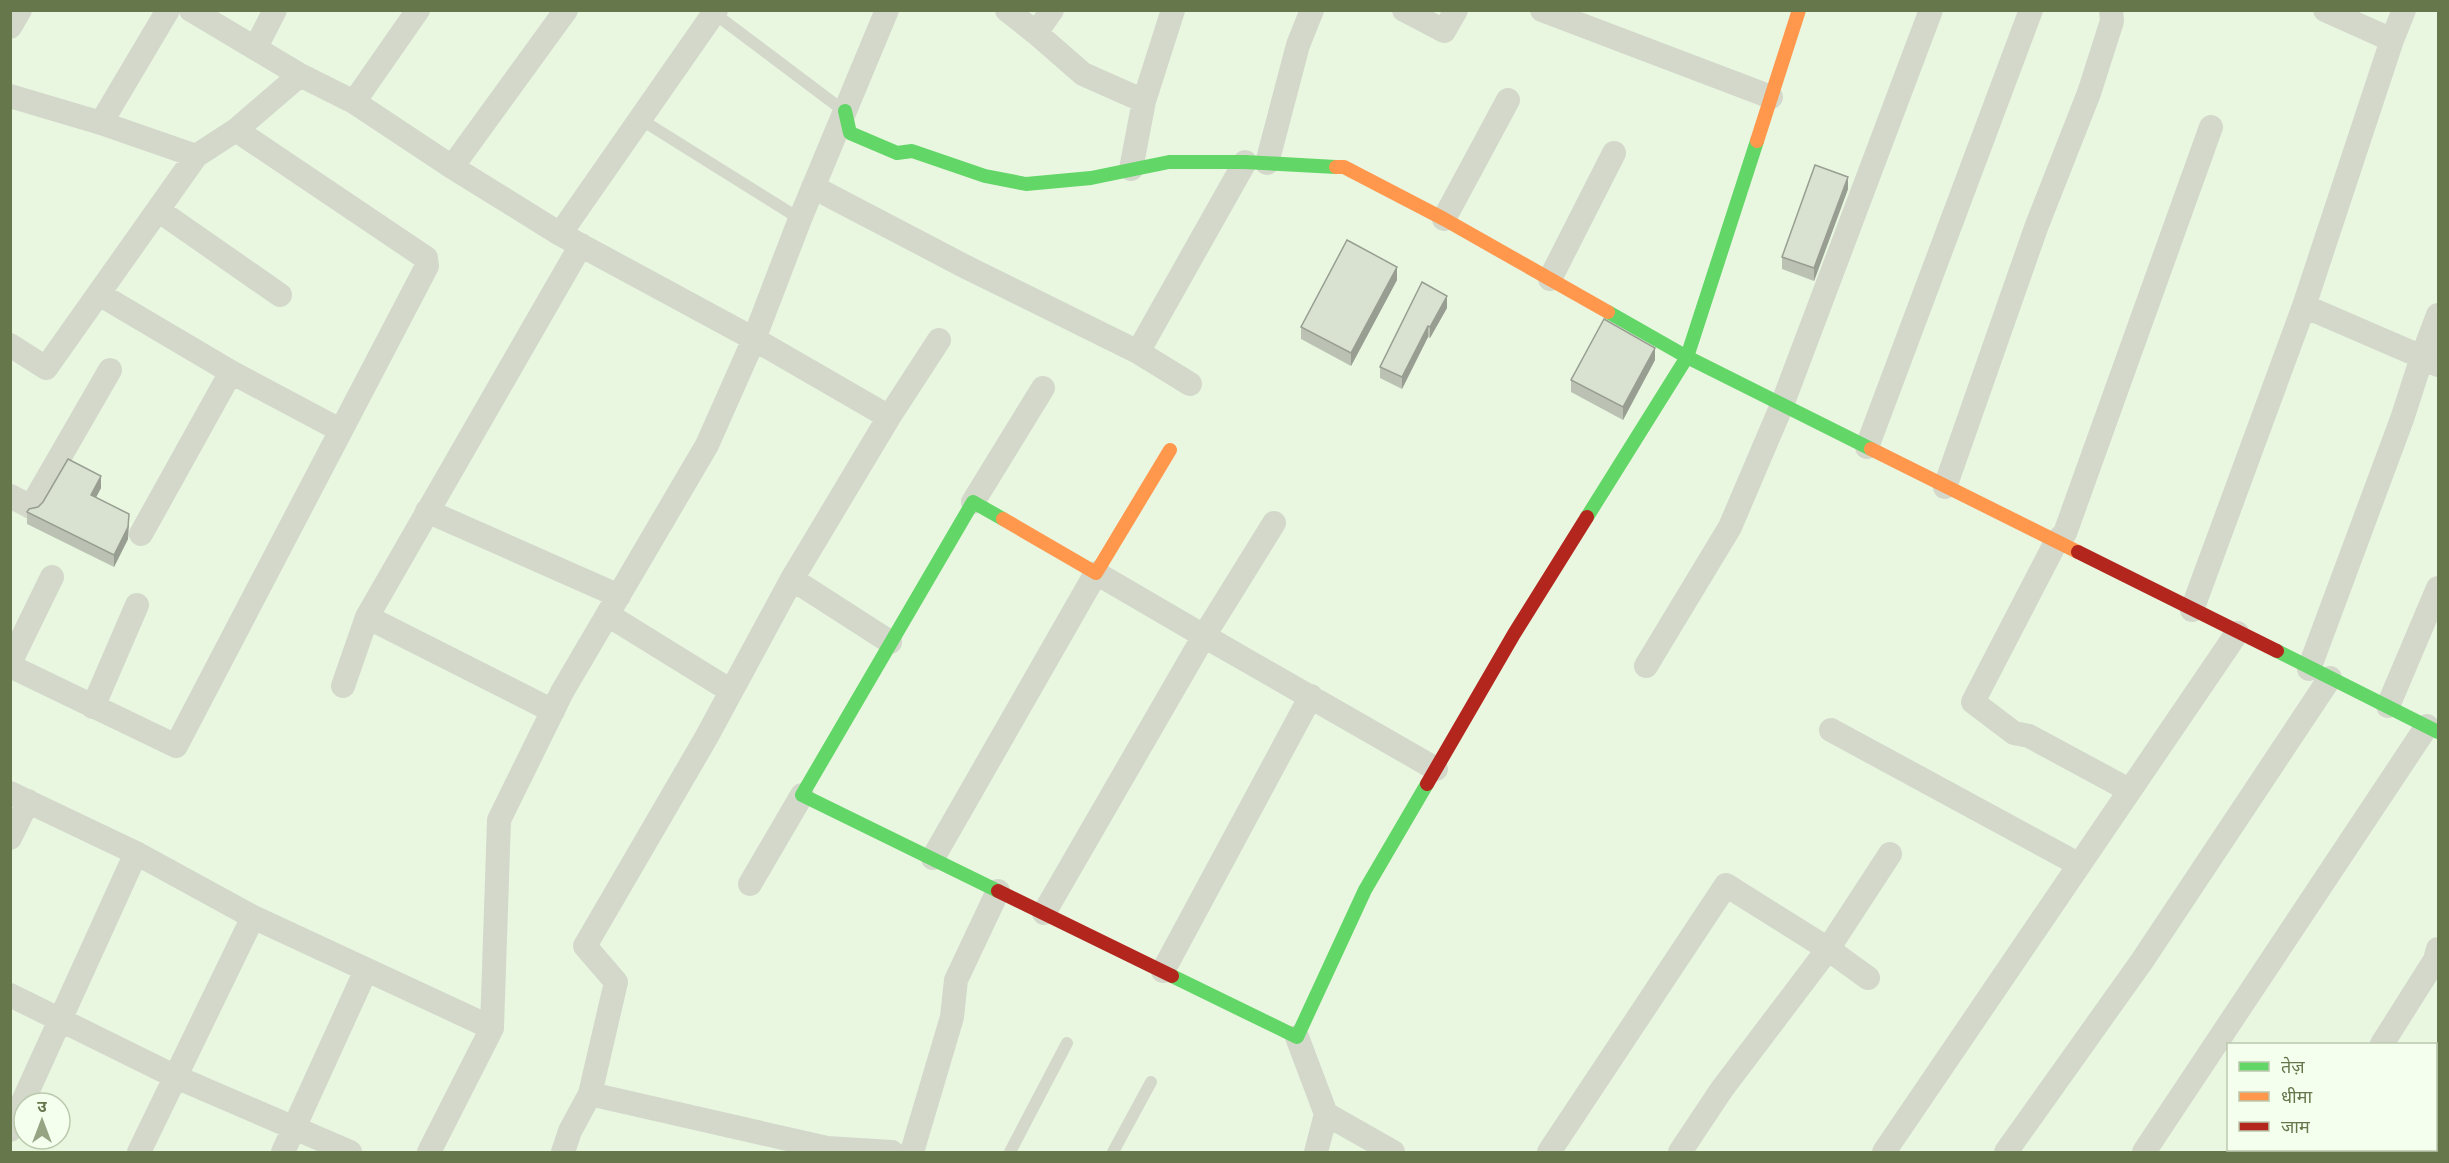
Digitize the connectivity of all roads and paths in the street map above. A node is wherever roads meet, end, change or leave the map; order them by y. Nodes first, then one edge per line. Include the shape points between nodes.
1 (20, 10) edge
2 (168, 10) edge
3 (191, 10) edge
4 (275, 10) edge
5 (418, 10) edge
6 (566, 10) edge
7 (887, 10) edge
8 (1007, 10) edge
9 (1052, 10) edge
10 (1173, 10) edge
11 (1312, 10) edge
12 (1404, 10) edge
13 (1456, 10) edge
14 (1542, 10) edge
15 (1799, 10) edge
16 (1931, 10) edge
17 (2031, 10) edge
18 (2111, 10) edge
19 (2325, 10) edge
20 (2404, 10) edge
21 (713, 11) edge
22 (10, 27) edge
23 (1036, 33) junction
24 (2392, 40) junction
25 (256, 47) junction
26 (300, 75) junction
27 (10, 96) edge
28 (1771, 97) junction
29 (1508, 100) dead end
30 (1144, 101) junction
31 (354, 102) junction
32 (845, 111) junction
33 (640, 119) junction
34 (101, 123) junction
35 (2211, 127) dead end
36 (236, 130) junction
37 (1614, 153) dead end
38 (196, 156) junction
39 (1256, 162) junction
40 (452, 167) junction
41 (1131, 169) junction
42 (813, 187) junction
43 (158, 210) junction
44 (800, 219) junction
45 (1444, 219) junction
46 (560, 234) junction
47 (581, 245) junction
48 (1550, 279) junction
49 (99, 294) junction
50 (280, 295) dead end
51 (2304, 306) junction
52 (2439, 315) edge
53 (754, 339) junction
54 (939, 340) dead end
55 (10, 345) edge
56 (1138, 352) junction
57 (1687, 357) junction
58 (2430, 361) edge
59 (110, 370) dead end
60 (231, 372) junction
61 (1190, 384) dead end
62 (1043, 388) dead end
63 (1782, 405) junction
64 (889, 417) junction
65 (340, 430) junction
66 (1867, 447) junction
67 (1170, 450) dead end
68 (1945, 487) junction
69 (10, 496) edge
70 (973, 502) junction
71 (427, 511) junction
72 (1274, 523) dead end
73 (141, 534) dead end
74 (2056, 542) junction
75 (1096, 573) junction
76 (52, 577) dead end
77 (792, 579) junction
78 (2439, 588) edge
79 (137, 605) dead end
80 (613, 605) junction
81 (2192, 610) junction
82 (367, 617) junction
83 (2237, 633) junction
84 (1203, 636) junction
85 (890, 642) junction
86 (10, 665) edge
87 (1646, 666) dead end
88 (2319, 673) junction
89 (343, 686) dead end
90 (731, 691) junction
91 (1311, 696) junction
92 (2388, 706) junction
93 (93, 707) junction
94 (553, 711) junction
95 (2433, 729) edge
96 (1831, 730) dead end
97 (1436, 769) junction
98 (2129, 790) junction
99 (802, 795) junction
100 (19, 797) edge
101 (10, 838) edge
102 (136, 853) junction
103 (1890, 854) dead end
104 (933, 858) junction
105 (2078, 864) junction
106 (750, 884) dead end
107 (998, 891) junction
108 (1044, 913) junction
109 (253, 917) junction
110 (1828, 949) junction
111 (2439, 949) edge
112 (366, 970) junction
113 (1163, 971) junction
114 (1868, 978) dead end
115 (10, 995) edge
116 (60, 1020) junction
117 (492, 1028) junction
118 (1297, 1037) junction
119 (2388, 1042) edge
120 (1067, 1043) dead end
121 (176, 1077) junction
122 (1151, 1082) dead end
123 (590, 1094) junction
124 (1326, 1114) junction
125 (294, 1127) junction
126 (10, 1130) edge
127 (2149, 1151) edge
128 (139, 1152) edge
129 (283, 1152) edge
130 (350, 1152) edge
131 (429, 1152) edge
132 (563, 1152) edge
133 (892, 1152) edge
134 (912, 1152) edge
135 (1010, 1152) edge
136 (1113, 1152) edge
137 (1316, 1152) edge
138 (1393, 1152) edge
139 (1549, 1152) edge
140 (1680, 1152) edge
141 (1884, 1152) edge
142 (2006, 1152) edge

1 - 22 street
2 - 34 street
3 - 25 street
4 - 25 street
5 - 31 street
6 - 40 street
7 - 32 street
8 - 23 street
9 - 23 street
10 - 30 street
11 - 39 street
12 - 13 street via 1444,31
14 - 28 street
15 - 28 street
16 - 63 street
17 - 66 street
18 - 68 street via 2112,21 2089,93 2037,225
19 - 24 street
20 - 24 street
21 - 32 lane
21 - 33 street
23 - 30 street via 1083,74
24 - 51 street
25 - 26 street
26 - 31 street
26 - 36 street
27 - 34 street
28 - 57 street
29 - 45 street
30 - 41 street
31 - 40 street
32 - 41 street via 850,133 897,153 912,151 996,178 1026,184 1091,178
32 - 42 street
33 - 44 lane
33 - 46 street
34 - 38 street
35 - 74 street via 2065,533
36 - 38 street
36 - 65 street via 426,258 427,266
37 - 48 street
38 - 43 street
39 - 41 street via 1169,162
39 - 45 street via 1344,167
39 - 56 street
40 - 46 street
42 - 44 street
42 - 56 street
43 - 49 street
43 - 50 street
44 - 53 street
45 - 48 street
46 - 47 street
47 - 53 street
47 - 71 street
48 - 57 street
49 - 55 street via 46,368
49 - 60 street
51 - 58 street
51 - 81 street
52 - 58 street
53 - 64 street
53 - 80 street via 707,445
54 - 64 street
56 - 61 street
57 - 63 street
57 - 97 street via 1514,634
58 - 88 street via 2402,419
59 - 69 street via 31,507
60 - 65 street
60 - 73 street
62 - 70 street
63 - 66 street
63 - 87 street via 1730,527
64 - 77 street
65 - 93 street via 176,746
66 - 68 street
67 - 75 street
68 - 74 street
70 - 75 street
70 - 85 street
71 - 80 street
71 - 82 street
72 - 84 street
74 - 81 street
74 - 98 street via 1973,702 2014,733 2029,736
75 - 84 street
75 - 104 street
76 - 86 street
77 - 85 street
77 - 90 street
78 - 92 street
79 - 93 street
80 - 90 street
80 - 94 street
81 - 83 street
82 - 89 street
82 - 94 street
83 - 88 street
83 - 98 street
84 - 91 street
84 - 108 street
85 - 99 street
86 - 93 street
88 - 92 street
88 - 142 street via 2135,970
90 - 123 street via 585,946 616,982
91 - 97 street
91 - 113 street
92 - 95 street
94 - 117 street via 499,820
95 - 127 street
96 - 105 street
97 - 118 street via 1365,890
98 - 105 street
99 - 104 street
99 - 106 street
100 - 101 street
100 - 102 street
102 - 109 street
102 - 116 street
103 - 110 street
104 - 107 street
105 - 141 street
107 - 108 street
107 - 134 street via 956,980 951,1017
108 - 113 street
109 - 112 street
109 - 121 street
110 - 114 street
110 - 139 street via 1726,885
110 - 140 street via 1722,1089
111 - 119 street
112 - 117 street
112 - 125 street
113 - 118 street
115 - 116 street
116 - 121 street
116 - 126 street
117 - 131 street
118 - 124 street
120 - 135 lane
121 - 125 street
121 - 128 street
122 - 136 lane
123 - 132 street
123 - 133 street via 827,1148
124 - 137 street
124 - 138 street
125 - 129 street
125 - 130 street

